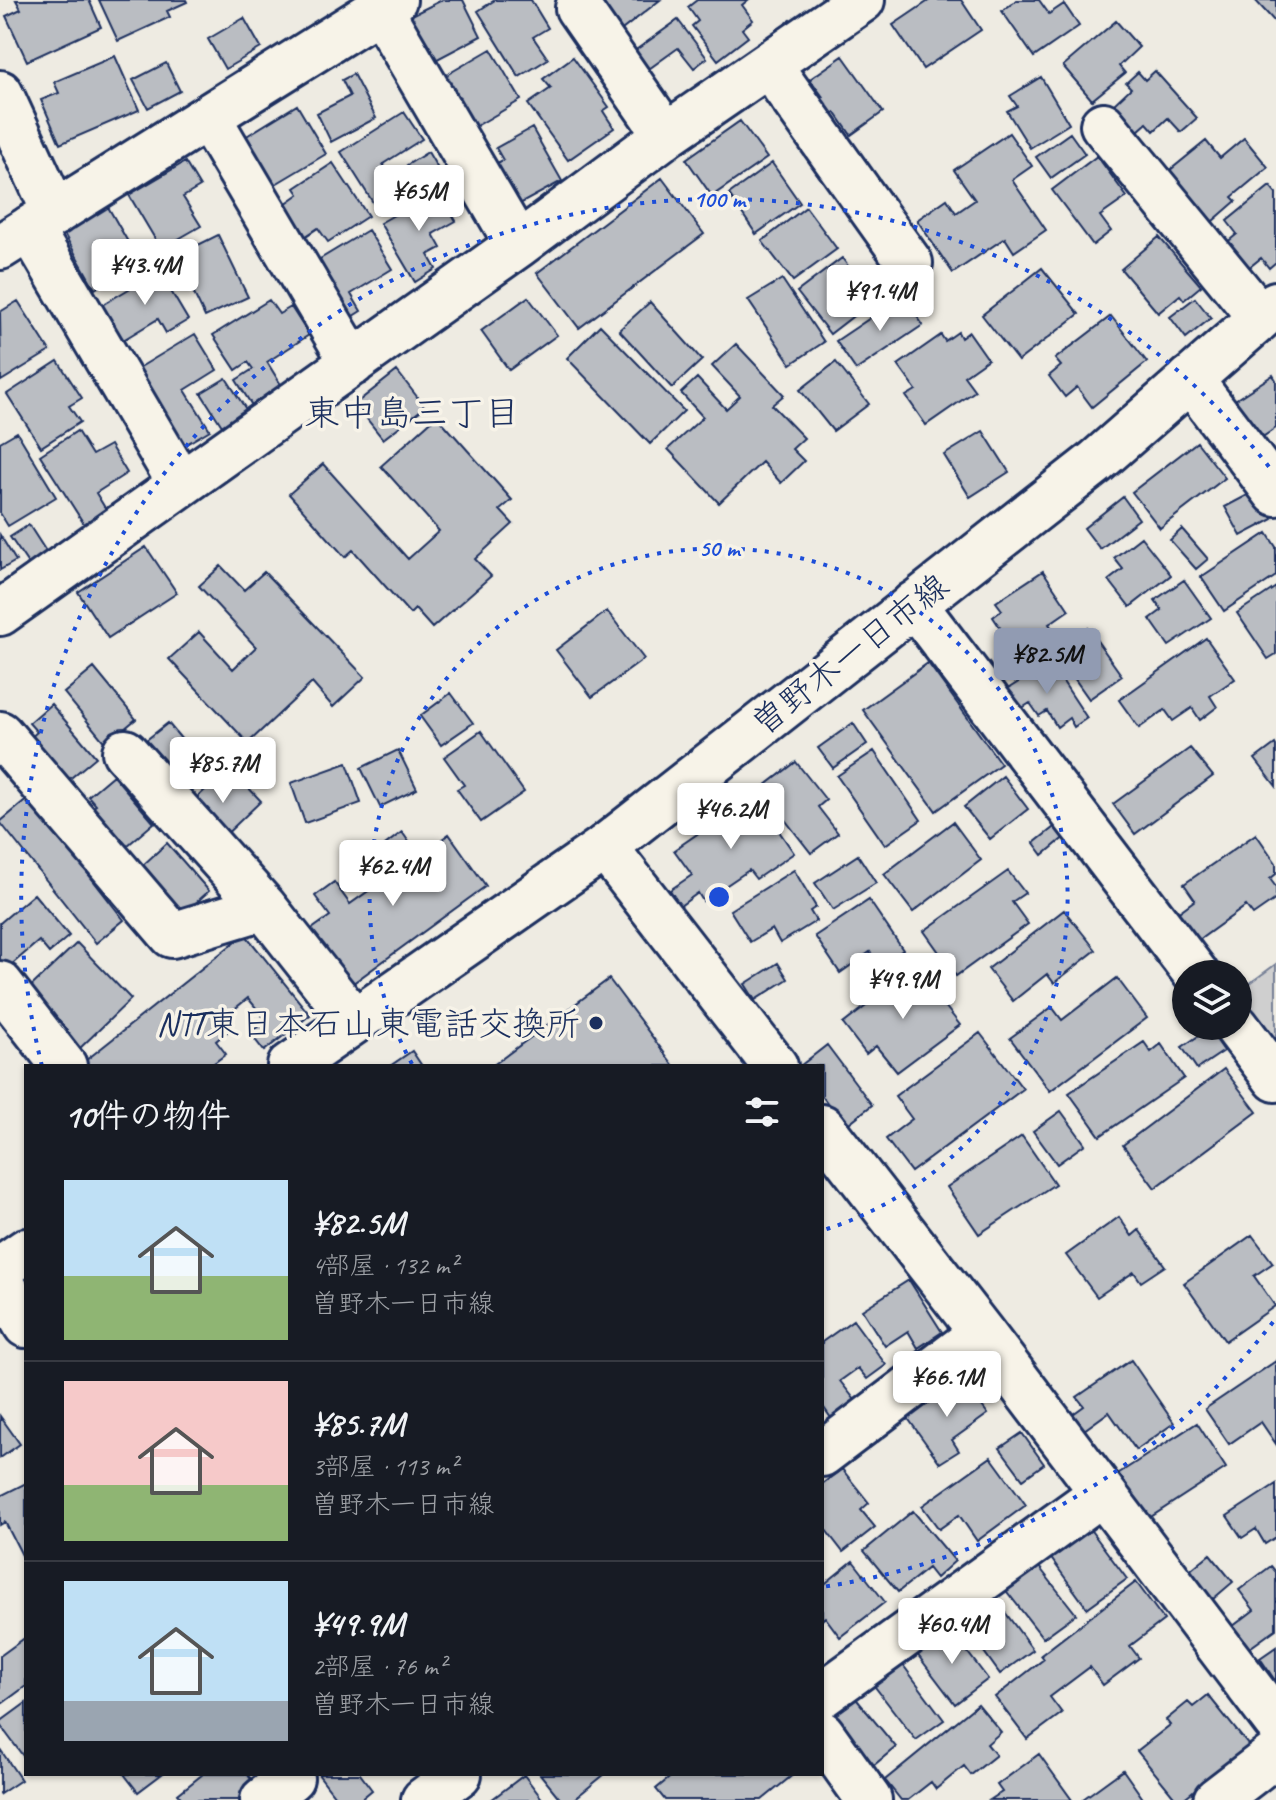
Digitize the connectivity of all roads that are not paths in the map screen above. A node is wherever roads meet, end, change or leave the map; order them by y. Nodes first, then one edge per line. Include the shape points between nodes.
1 (862, 0) edge
2 (387, 4) edge
3 (578, 8) dead end
4 (812, 14) edge
5 (769, 65) junction
6 (0, 93) edge
7 (208, 117) junction
8 (1103, 125) dead end
9 (666, 135) junction
10 (28, 229) edge
11 (518, 245) junction
12 (910, 263) dead end
13 (1268, 311) edge
14 (353, 363) junction
15 (1190, 379) junction
16 (180, 483) junction
17 (1276, 493) edge
18 (914, 604) junction
19 (0, 613) edge
20 (0, 734) edge
21 (125, 752) dead end
22 (605, 847) junction
23 (264, 907) junction
24 (1185, 960) edge
25 (0, 984) edge
26 (354, 1021) junction
27 (1247, 1040) edge
28 (62, 1064) edge
29 (293, 1064) edge
30 (773, 1064) edge
31 (1276, 1079) edge
32 (824, 1130) edge
33 (24, 1252) edge
34 (0, 1269) edge
35 (0, 1280) edge
36 (24, 1322) edge
37 (982, 1333) junction
38 (824, 1452) edge
39 (1102, 1493) junction
40 (824, 1694) edge
41 (1276, 1722) edge
42 (824, 1737) edge
43 (1276, 1754) edge
44 (456, 1776) edge
45 (424, 1800) edge
46 (869, 1800) edge
47 (1216, 1800) edge

1 - 4 street
2 - 7 street
2 - 11 street
3 - 9 street
4 - 5 street
5 - 9 street
5 - 12 street
6 - 10 street
7 - 10 street
7 - 14 street
8 - 13 street
9 - 11 street
10 - 16 street
11 - 14 street
13 - 15 street, 曽野木一日市線
14 - 16 street
15 - 17 street
15 - 18 street, 曽野木一日市線 via 1096,462
16 - 19 street
18 - 22 street, 曽野木一日市線
18 - 24 street
20 - 23 street via 172,935
21 - 23 street
22 - 26 street, 曽野木一日市線
22 - 30 street
23 - 26 street
25 - 28 street
26 - 29 street, 曽野木一日市線
27 - 31 street
32 - 37 street
33 - 34 street
35 - 36 street
37 - 38 street
37 - 39 street
39 - 40 street
39 - 41 street
42 - 46 street
43 - 47 street
44 - 45 street

